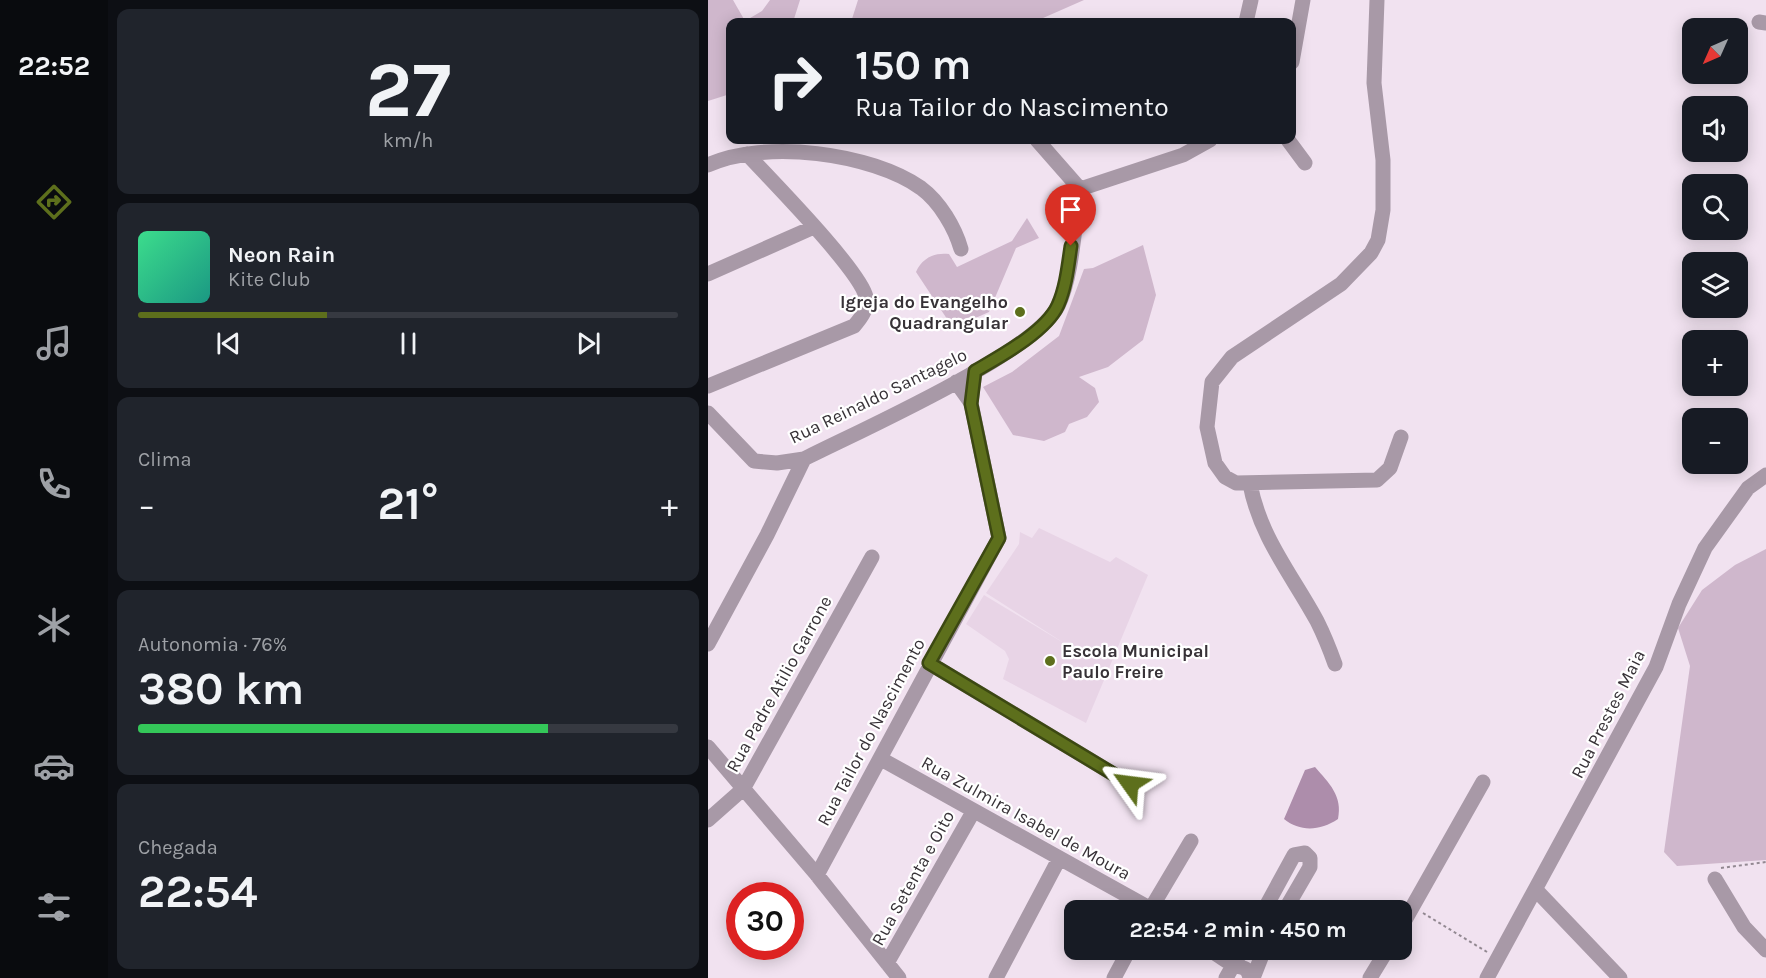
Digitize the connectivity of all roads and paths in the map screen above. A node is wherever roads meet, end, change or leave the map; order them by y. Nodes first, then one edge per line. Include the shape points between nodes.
1 (1251, 0) edge
2 (1303, 0) edge
3 (1377, 0) edge
4 (1247, 18) edge
5 (1296, 39) edge
6 (1041, 144) edge
7 (1203, 144) edge
8 (1291, 144) edge
9 (747, 154) junction
10 (1305, 163) dead end
11 (708, 165) edge
12 (1080, 189) junction
13 (814, 227) junction
14 (961, 249) dead end
15 (708, 274) edge
16 (975, 371) junction
17 (956, 382) junction
18 (708, 386) edge
19 (971, 404) junction
20 (710, 421) edge
21 (1401, 437) dead end
22 (804, 459) junction
23 (1766, 475) edge
24 (1250, 483) junction
25 (872, 556) dead end
26 (708, 644) edge
27 (929, 663) junction
28 (1335, 664) dead end
29 (708, 747) edge
30 (881, 759) junction
31 (1483, 782) dead end
32 (1130, 784) dead end
33 (743, 789) junction
34 (973, 812) junction
35 (708, 820) edge
36 (1191, 841) dead end
37 (1059, 859) junction
38 (1766, 862) edge
39 (817, 875) junction
40 (1715, 879) joint
41 (1536, 890) junction
42 (1133, 900) edge
43 (1157, 900) edge
44 (1269, 900) edge
45 (1291, 900) edge
46 (1413, 907) joint
47 (1766, 950) edge
48 (1497, 958) junction
49 (1124, 960) edge
50 (1220, 960) edge
51 (1259, 960) edge
52 (1381, 960) edge
53 (887, 963) junction
54 (1230, 971) edge
55 (899, 978) edge
56 (996, 978) edge
57 (1114, 978) edge
58 (1251, 978) edge
59 (1370, 978) edge
60 (1487, 978) edge
61 (1620, 978) edge

1 - 4 street
2 - 5 street
3 - 24 street via 1374,83 1383,160 1383,210 1378,240 1371,253 1341,284 1232,357 1212,382 1208,427 1215,463 1231,480
6 - 12 street
7 - 12 street via 1183,155
8 - 10 street
9 - 11 street
9 - 13 street
9 - 14 street via 815,152 892,171 923,190 955,228
12 - 16 street, Rua Reinaldo Santagelo via 1065,285 1057,308 1008,352
13 - 15 street
13 - 18 street via 860,283 866,297 861,317 854,326
16 - 17 street, Rua Reinaldo Santagelo
16 - 19 street, Rua Tailor do Nascimento
17 - 19 street, Rua Tailor do Nascimento
17 - 22 street, Rua Reinaldo Santagelo
19 - 27 street, Rua Tailor do Nascimento via 999,538
20 - 22 street, Rua Reinaldo Santagelo via 754,461
21 - 24 street via 1390,468 1377,480
22 - 26 street
23 - 41 street, Rua Prestes Maia via 1748,488 1705,548 1656,667
24 - 28 street via 1260,523 1318,622
25 - 33 street, Rua Padre Atilio Garrone
27 - 30 street, Rua Tailor do Nascimento
27 - 32 street
29 - 33 street
30 - 34 street, Rua Zulmira Isabel de Moura
30 - 39 street, Rua Tailor do Nascimento
31 - 46 street
33 - 35 street, Rua Padre Atilio Garrone
33 - 39 street
34 - 37 street, Rua Zulmira Isabel de Moura
34 - 53 street, Rua Setenta e Oito
36 - 43 street
37 - 42 street, Rua Zulmira Isabel de Moura
37 - 56 street
38 - 40 path via 1718,869
39 - 53 street
40 - 47 street via 1744,927
41 - 48 street, Rua Prestes Maia
41 - 61 street
44 - 45 street via 1294,855 1305,853 1310,858 1310,867
46 - 48 path
48 - 60 street, Rua Prestes Maia
49 - 57 street
50 - 54 street
51 - 58 street
52 - 59 street
53 - 55 street
54 - 58 street via 1243,966

